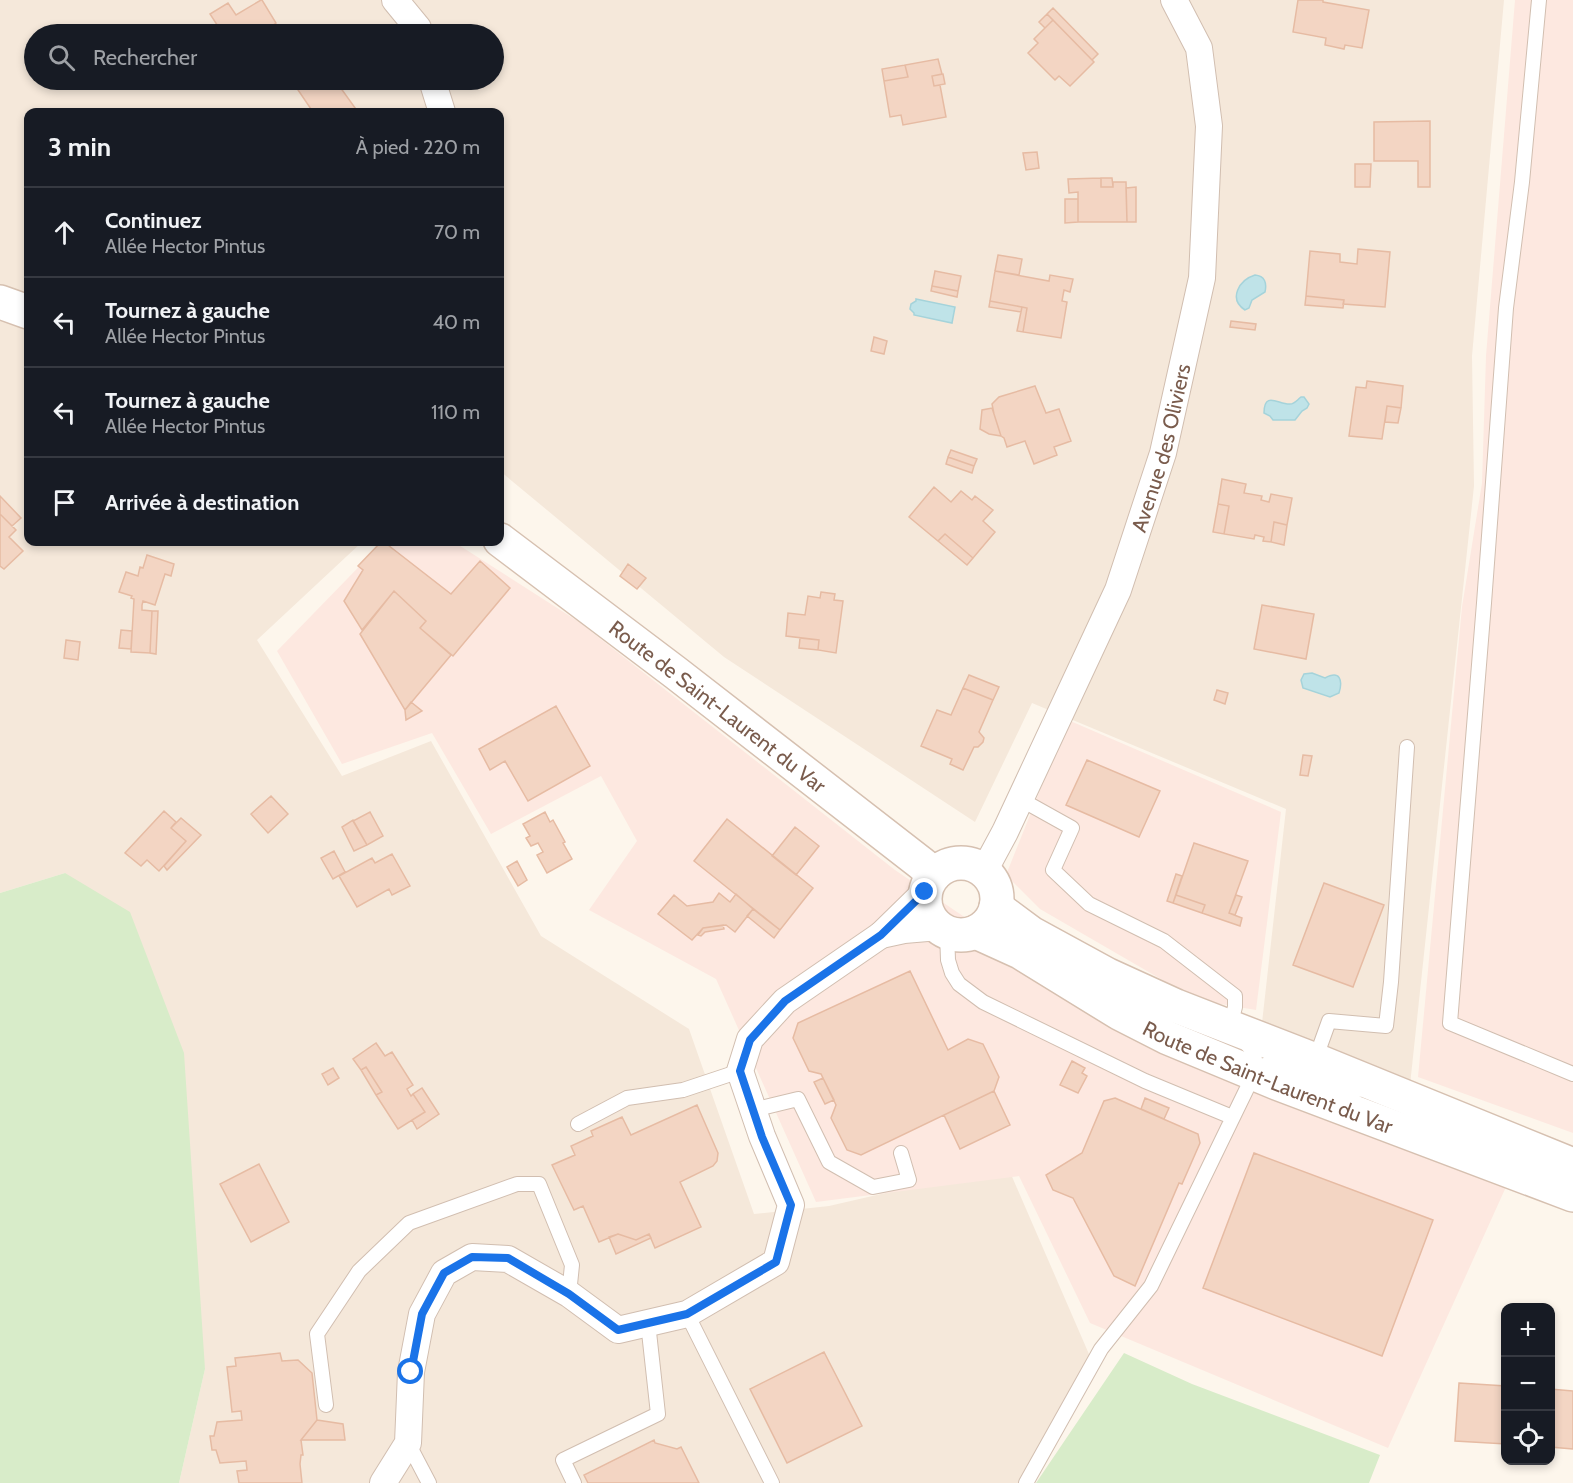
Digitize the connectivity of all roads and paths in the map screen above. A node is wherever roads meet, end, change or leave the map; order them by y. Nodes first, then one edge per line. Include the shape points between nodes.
1 (395, 0) edge
2 (1173, 0) edge
3 (1539, 0) edge
4 (415, 24) edge
5 (435, 90) edge
6 (441, 108) edge
7 (0, 302) edge
8 (24, 311) edge
9 (504, 543) edge
10 (1407, 747) dead end
11 (1020, 799) junction
12 (984, 871) junction
13 (930, 884) junction
14 (965, 924) junction
15 (881, 935) junction
16 (1230, 1026) junction
17 (1314, 1060) junction
18 (740, 1071) junction
19 (1254, 1074) junction
20 (1573, 1074) edge
21 (1387, 1088) junction
22 (753, 1110) junction
23 (1232, 1117) junction
24 (578, 1124) dead end
25 (1525, 1146) junction
26 (901, 1153) dead end
27 (1573, 1165) edge
28 (1573, 1179) edge
29 (1573, 1195) edge
30 (569, 1294) junction
31 (687, 1314) junction
32 (648, 1323) junction
33 (326, 1405) dead end
34 (408, 1443) junction
35 (383, 1483) edge
36 (429, 1483) edge
37 (574, 1483) edge
38 (772, 1483) edge
39 (1026, 1483) edge

1 - 4 street
2 - 11 street, Avenue des Oliviers via 1199,48 1209,126 1202,278 1163,453 1118,590
3 - 20 lane via 1506,308 1450,1023
5 - 6 street
7 - 8 main road
9 - 13 main road, Route de Saint-Laurent du Var via 922,864
10 - 17 lane via 1386,1026 1329,1021
11 - 12 street, Avenue des Oliviers
11 - 16 lane via 1072,828 1053,870 1089,904 1164,941 1235,996
12 - 13 main road via 970,864 954,863
12 - 14 main road via 994,884 997,899
13 - 14 main road via 925,902 932,920
13 - 15 street
14 - 15 street
14 - 16 main road, Route de Saint-Laurent du Var via 1031,933 1108,975
14 - 19 main road, Route de Saint-Laurent du Var via 1158,1034
14 - 23 lane via 948,960 959,984 983,1002 1145,1081
15 - 18 street via 785,1001 750,1040
16 - 17 main road, Route de Saint-Laurent du Var
16 - 19 lane via 1254,1052
17 - 21 main road, Route de Saint-Laurent du Var
18 - 22 street
18 - 24 lane via 682,1090 627,1098
19 - 21 lane via 1264,1065 1274,1064 1338,1088
19 - 23 lane
19 - 29 main road, Route de Saint-Laurent du Var
21 - 25 main road, Route de Saint-Laurent du Var
22 - 26 lane via 798,1099 829,1162 873,1187 909,1180
22 - 31 street via 791,1205 776,1262
23 - 39 lane via 1151,1286 1101,1349
25 - 27 main road, Route de Saint-Laurent du Var
25 - 28 lane via 1539,1161
30 - 32 street via 618,1330
30 - 33 lane via 572,1265 539,1184 516,1184 409,1223 359,1271 317,1334
30 - 34 street via 508,1258 472,1257 444,1273 422,1314 411,1372
31 - 32 street
31 - 38 lane
32 - 37 lane via 658,1414 563,1460
34 - 35 street
34 - 36 lane

